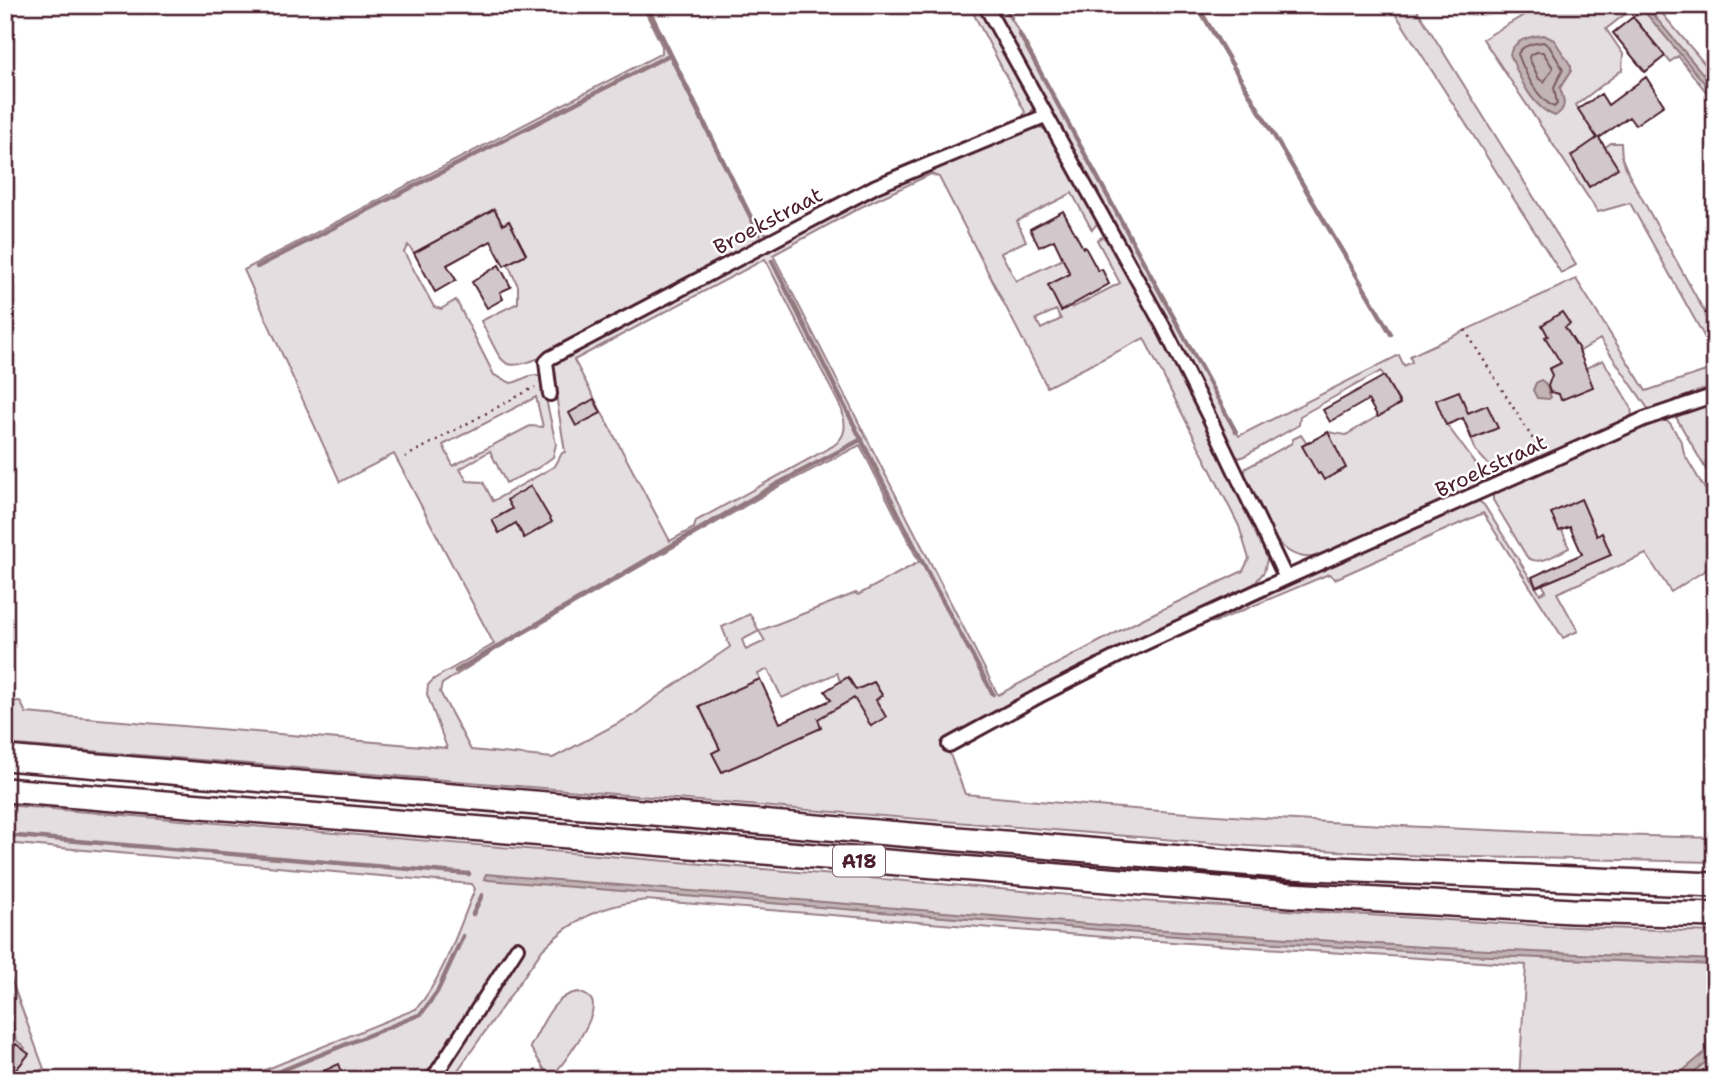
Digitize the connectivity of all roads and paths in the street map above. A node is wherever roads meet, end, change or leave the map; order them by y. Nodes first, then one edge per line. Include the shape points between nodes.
1 (985, 5) edge
2 (1045, 116) junction
3 (1465, 330) dead end
4 (548, 380) junction
5 (551, 394) dead end
6 (1715, 395) edge
7 (405, 457) dead end
8 (1545, 462) junction
9 (1286, 578) junction
10 (949, 745) dead end
11 (5, 758) edge
12 (5, 790) edge
13 (1715, 885) edge
14 (1715, 915) edge
15 (517, 948) dead end
16 (1715, 1060) edge
17 (432, 1080) edge
18 (1692, 1080) edge

1 - 2 street
2 - 4 street, Broekstraat via 876,186 550,358 546,362
2 - 9 street via 1163,326
3 - 8 path
4 - 5 street
4 - 7 path
6 - 8 street, Broekstraat via 1644,419
8 - 9 street, Broekstraat
9 - 10 street, Broekstraat via 1073,678
11 - 13 highway, A18 via 1288,866
12 - 14 highway, A18 via 1291,895
15 - 17 street
16 - 18 path

